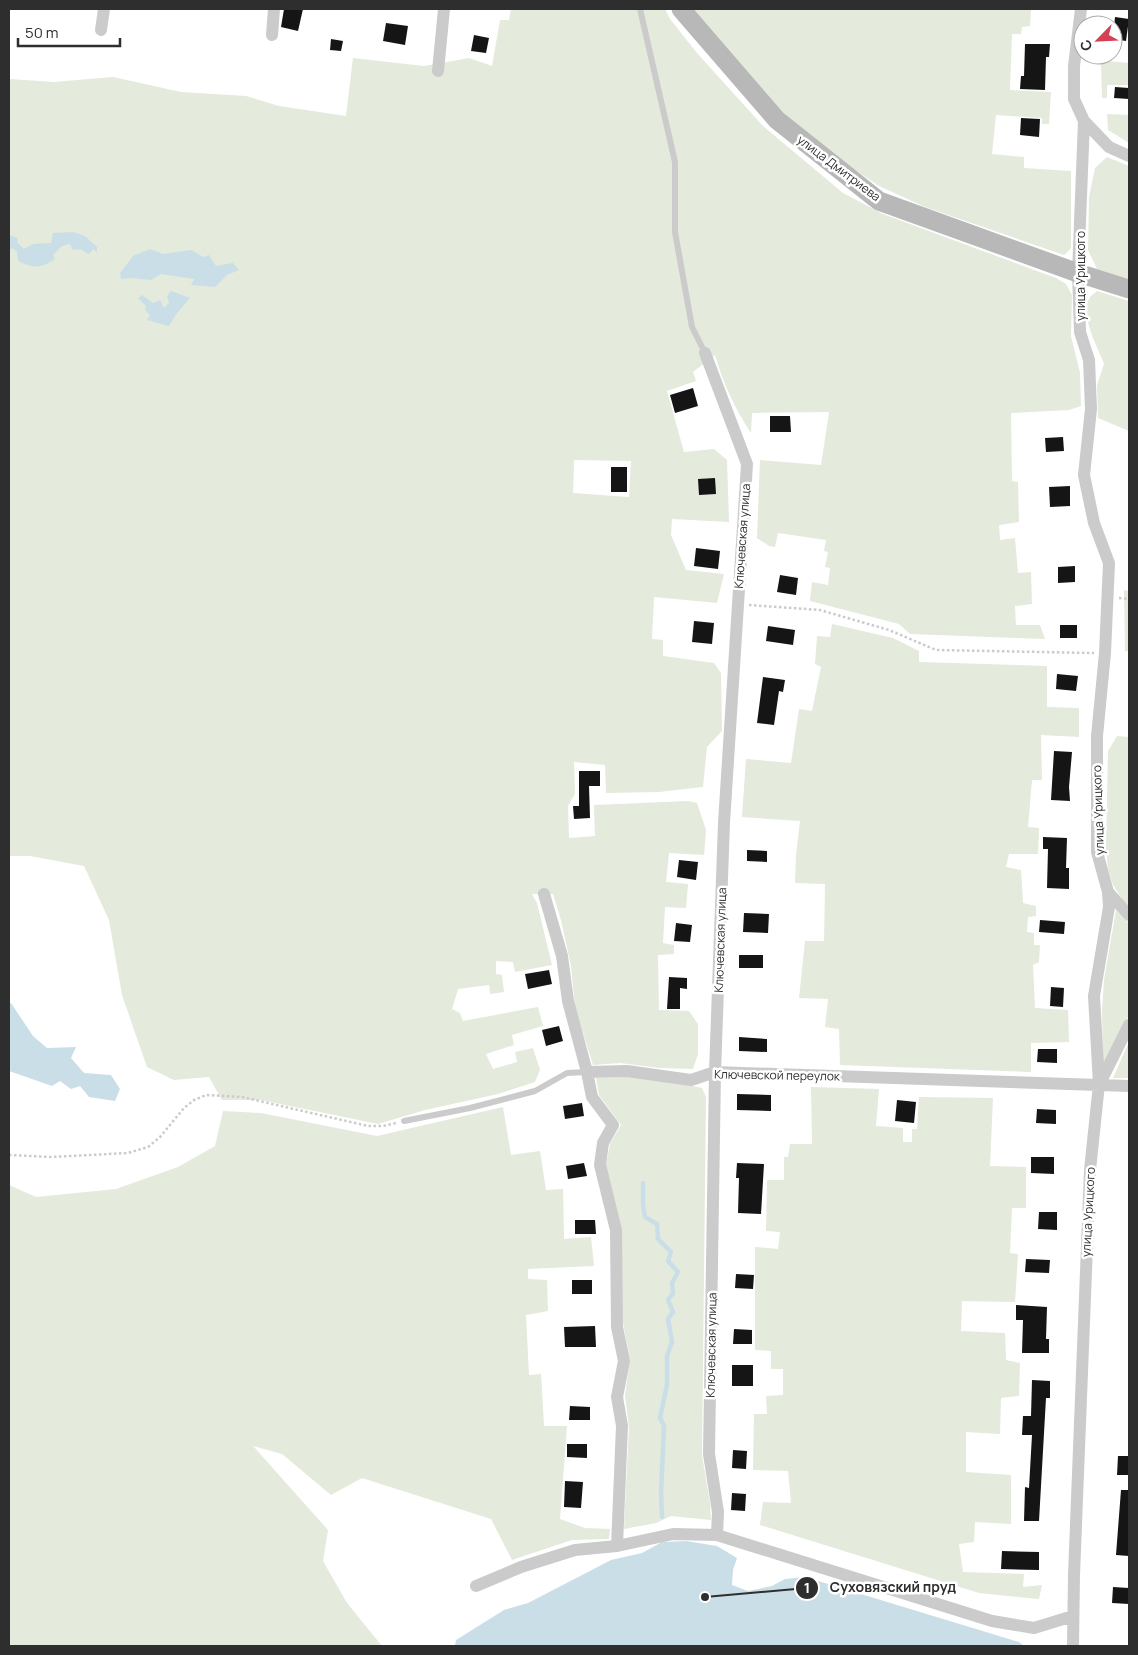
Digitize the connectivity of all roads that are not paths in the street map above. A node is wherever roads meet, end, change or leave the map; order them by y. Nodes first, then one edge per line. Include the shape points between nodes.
1 (104, 9) edge
2 (274, 9) edge
3 (444, 9) edge
4 (640, 9) edge
5 (680, 9) edge
6 (1081, 9) edge
7 (101, 30) dead end
8 (272, 34) dead end
9 (438, 71) dead end
10 (1084, 121) junction
11 (1129, 156) edge
12 (1078, 274) junction
13 (1129, 289) edge
14 (705, 353) joint
15 (1108, 892) junction
16 (544, 894) dead end
17 (1129, 914) edge
18 (1129, 1025) edge
19 (587, 1072) junction
20 (715, 1072) junction
21 (1099, 1084) junction
22 (1129, 1086) edge
23 (404, 1121) road end
24 (717, 1535) junction
25 (617, 1546) junction
26 (476, 1586) dead end
27 (1074, 1616) junction
28 (1073, 1646) edge

1 - 7 street
2 - 8 street
3 - 9 street
4 - 14 lane via 675,162 675,232 692,327
5 - 12 street, улица Дмитриева via 777,120 879,201
6 - 10 street, улица Урицкого via 1074,66 1074,99
10 - 11 street via 1109,147
10 - 12 street, улица Урицкого
12 - 13 street, улица Дмитриева
12 - 15 street, улица Урицкого via 1080,332 1090,360 1091,409 1084,474 1094,523 1109,563 1106,653 1097,736 1098,852
14 - 20 street, Ключевская улица via 747,464 724,823
15 - 17 street
15 - 21 street, улица Урицкого via 1094,996
16 - 19 street via 562,956 568,1001
18 - 21 street
19 - 20 street, Ключевской переулок via 626,1071 691,1080
19 - 23 lane, Ключевской переулок via 567,1073 535,1091
19 - 25 street via 592,1097 613,1125 603,1143 600,1165 616,1230 617,1326 624,1361 617,1397 622,1426
20 - 21 street, Ключевской переулок
20 - 24 street, Ключевская улица via 710,1454 718,1512
21 - 22 street, Ключевской переулок
21 - 27 street, улица Урицкого via 1090,1170
24 - 25 street via 673,1534
24 - 27 street via 992,1621 1034,1628
25 - 26 street via 575,1550
27 - 28 street, улица Урицкого

